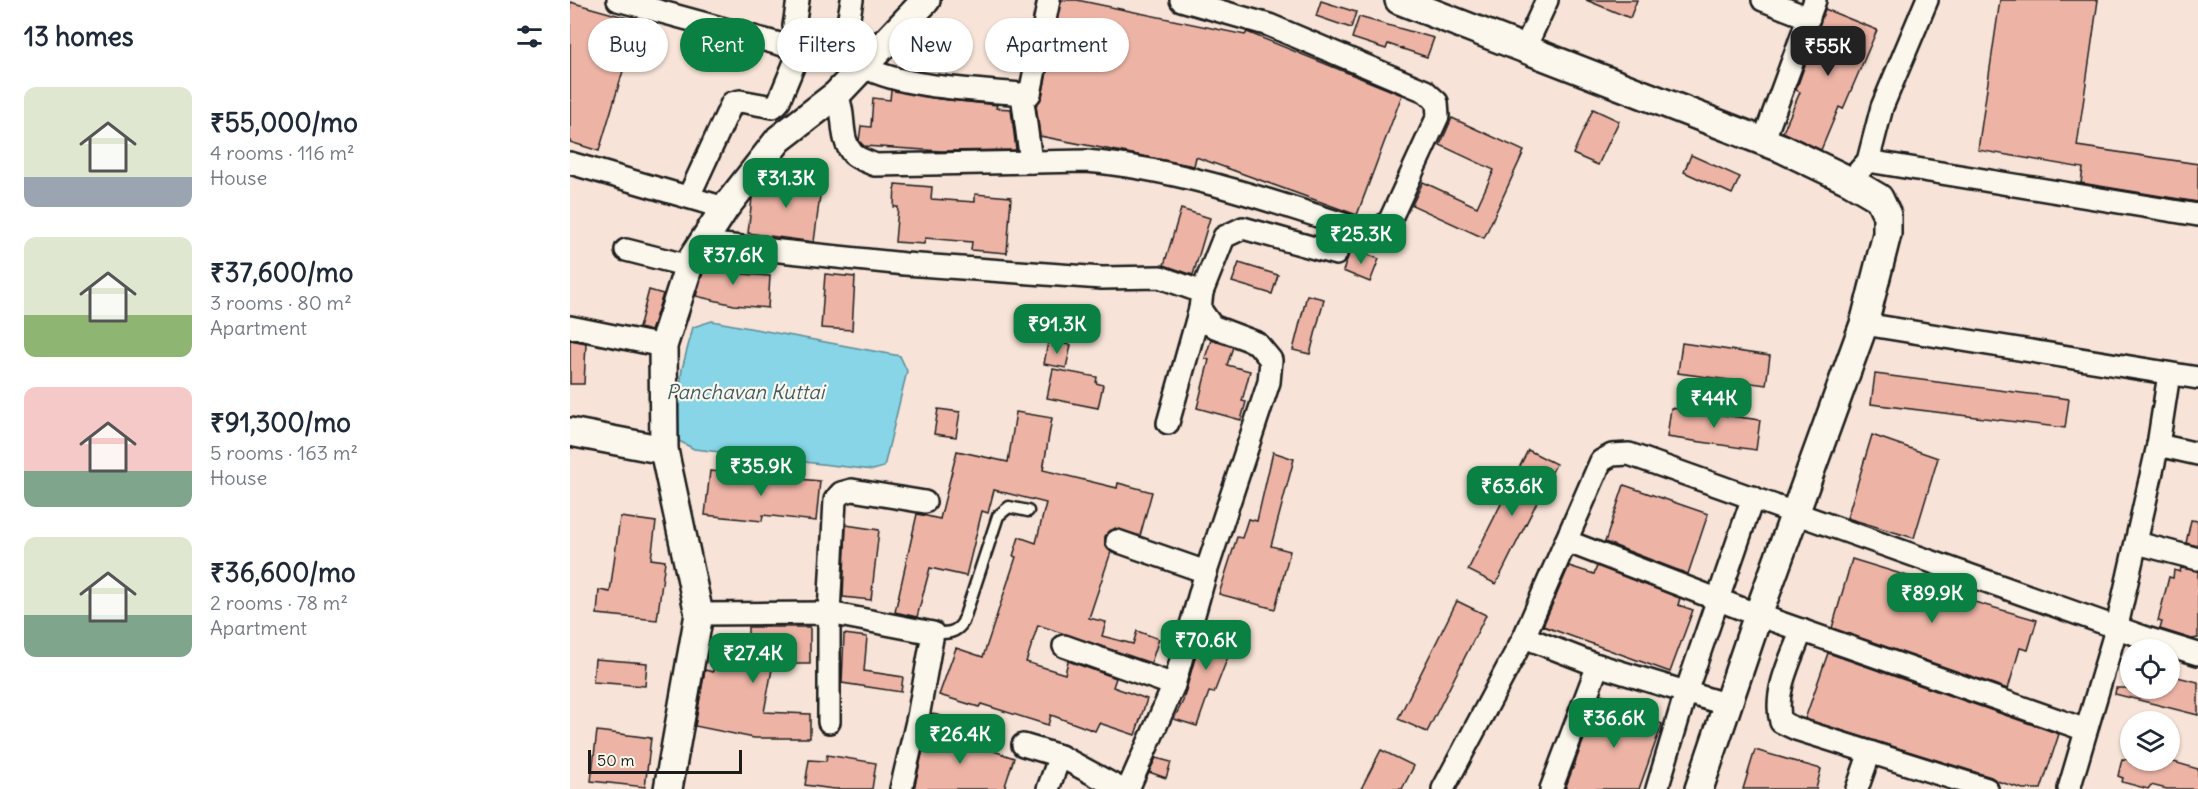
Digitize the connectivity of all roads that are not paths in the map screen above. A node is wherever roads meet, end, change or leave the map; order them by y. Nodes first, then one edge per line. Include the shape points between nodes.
1 (618, 0) edge
2 (798, 0) edge
3 (852, 0) edge
4 (926, 0) edge
5 (1049, 0) edge
6 (1181, 0) edge
7 (1399, 0) edge
8 (1547, 0) edge
9 (1764, 0) edge
10 (1928, 0) edge
11 (1427, 5) edge
12 (1812, 9) edge
13 (795, 18) edge
14 (849, 18) edge
15 (777, 44) edge
16 (877, 44) edge
17 (885, 45) junction
18 (1524, 50) junction
19 (877, 53) edge
20 (791, 72) edge
21 (859, 72) edge
22 (873, 72) edge
23 (1022, 94) junction
24 (836, 95) junction
25 (1763, 142) junction
26 (1868, 161) junction
27 (1031, 162) junction
28 (570, 163) edge
29 (1850, 181) junction
30 (689, 196) junction
31 (725, 208) junction
32 (2198, 215) edge
33 (703, 243) junction
34 (626, 250) dead end
35 (1336, 254) dead end
36 (689, 266) junction
37 (1201, 301) junction
38 (1864, 324) junction
39 (570, 327) edge
40 (663, 346) junction
41 (2169, 374) junction
42 (2198, 378) edge
43 (1168, 423) dead end
44 (570, 432) edge
45 (2158, 445) junction
46 (664, 450) junction
47 (2198, 454) edge
48 (1753, 497) junction
49 (925, 502) dead end
50 (1028, 511) dead end
51 (1796, 511) junction
52 (1116, 541) dead end
53 (1566, 541) junction
54 (2137, 543) junction
55 (2198, 559) edge
56 (1206, 572) junction
57 (1717, 599) junction
58 (829, 613) junction
59 (699, 614) junction
60 (1758, 615) junction
61 (2117, 626) junction
62 (1802, 630) junction
63 (933, 633) junction
64 (1524, 637) junction
65 (1064, 646) dead end
66 (2198, 654) edge
67 (1598, 665) junction
68 (1174, 686) junction
69 (1686, 692) junction
70 (1728, 705) junction
71 (918, 717) junction
72 (829, 722) dead end
73 (2086, 730) junction
74 (983, 734) dead end
75 (1023, 745) dead end
76 (1870, 752) junction
77 (1060, 756) junction
78 (2072, 788) edge
79 (668, 789) edge
80 (901, 789) edge
81 (1048, 789) edge
82 (1121, 789) edge
83 (1128, 789) edge
84 (1443, 789) edge
85 (1551, 789) edge
86 (1657, 789) edge
87 (1699, 789) edge
88 (1857, 789) edge
89 (1987, 789) edge

1 - 15 street
2 - 13 street
3 - 14 street
4 - 17 street
5 - 23 street via 1030,94
6 - 27 street via 1269,25 1425,91 1437,102 1438,116 1390,220 1380,229 1364,231 1248,193 1116,164
7 - 11 street
8 - 18 street
9 - 12 street
10 - 26 street via 1882,107
11 - 18 street
12 - 25 street
16 - 17 street
17 - 19 street
18 - 25 street
20 - 30 street via 778,103 773,106 740,101 732,104
21 - 24 street
22 - 23 street via 953,87
23 - 27 street
24 - 27 street via 842,104 844,136 854,155 875,165
24 - 31 street via 779,139
25 - 29 street
26 - 29 street
26 - 32 street
28 - 30 street
29 - 38 street via 1879,198 1887,215 1887,234
30 - 31 street
31 - 33 street
33 - 36 street
33 - 37 street via 905,264 1102,278 1160,277
34 - 36 street
35 - 37 street via 1243,228 1232,231 1224,237
36 - 40 street
37 - 43 street
37 - 56 street via 1212,326 1257,343 1271,360 1269,381
38 - 41 street
38 - 51 street
39 - 40 street
40 - 46 street
41 - 42 street
41 - 45 street
44 - 46 street
45 - 47 street
45 - 54 street
46 - 59 street
48 - 51 street
48 - 53 street via 1629,454 1612,455 1602,461
48 - 57 street
49 - 58 street via 852,490 835,500
50 - 63 lane via 1009,507 998,516 963,622 959,629 949,633
51 - 60 street
51 - 61 street
52 - 56 street
53 - 57 street
53 - 64 street
54 - 55 street
54 - 61 street
56 - 68 street
57 - 60 street
57 - 69 street
58 - 59 street
58 - 63 street
58 - 72 street
59 - 79 street
60 - 62 street
60 - 70 street
61 - 66 street
61 - 73 street
62 - 73 street
62 - 76 street via 1782,682 1778,709 1781,722
63 - 71 street
64 - 67 street
64 - 84 street
65 - 68 street
67 - 69 street
67 - 85 street
68 - 83 street
69 - 70 street
69 - 86 street
70 - 87 street
71 - 74 lane
71 - 80 street
73 - 78 street
75 - 77 street
76 - 88 street
76 - 89 street
77 - 81 street
77 - 82 street

